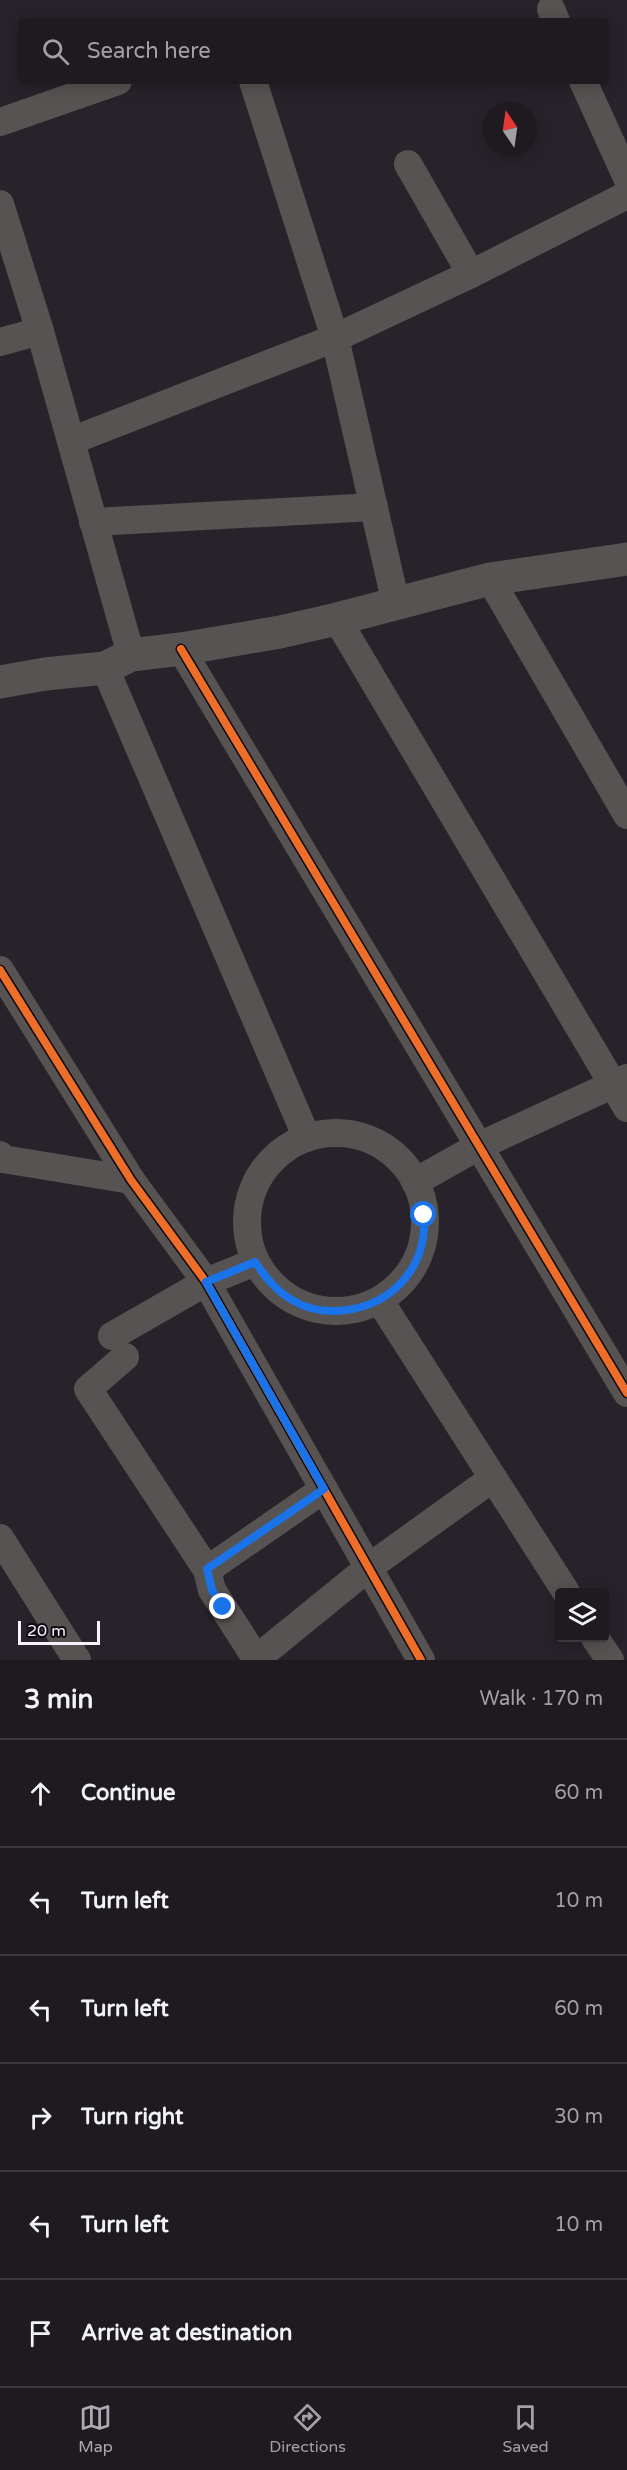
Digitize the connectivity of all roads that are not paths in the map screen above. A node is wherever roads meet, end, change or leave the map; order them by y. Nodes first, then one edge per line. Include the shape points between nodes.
1 (109, 84) edge
2 (254, 84) edge
3 (584, 84) edge
4 (0, 122) edge
5 (408, 165) dead end
6 (627, 178) edge
7 (627, 195) edge
8 (0, 204) edge
9 (471, 274) junction
10 (40, 332) junction
11 (335, 338) junction
12 (0, 342) edge
13 (71, 441) junction
14 (374, 507) junction
15 (93, 522) junction
16 (627, 559) edge
17 (490, 579) junction
18 (396, 604) junction
19 (337, 620) junction
20 (181, 650) junction
21 (118, 661) junction
22 (0, 682) edge
23 (627, 815) edge
24 (0, 970) edge
25 (622, 1091) edge
26 (307, 1138) junction
27 (479, 1146) junction
28 (0, 1155) edge
29 (131, 1180) junction
30 (415, 1182) junction
31 (255, 1262) junction
32 (206, 1282) junction
33 (380, 1301) junction
34 (627, 1393) edge
35 (493, 1478) junction
36 (324, 1489) junction
37 (0, 1538) edge
38 (368, 1568) junction
39 (207, 1569) junction
40 (563, 1588) edge
41 (598, 1642) edge
42 (77, 1660) edge
43 (256, 1660) edge
44 (421, 1660) edge
45 (609, 1660) edge

1 - 4 street
2 - 11 street
3 - 6 street
5 - 9 street
7 - 9 street
8 - 10 street
9 - 11 street
10 - 12 street
10 - 13 street
11 - 13 street
11 - 14 street
13 - 15 street
14 - 15 street
14 - 18 street
15 - 21 street
16 - 17 street
17 - 18 street
17 - 23 street
18 - 19 street
19 - 20 street
19 - 25 street
20 - 21 street
20 - 27 street
21 - 22 street
21 - 26 street
24 - 29 street
25 - 27 street
26 - 30 street via 337,1133 367,1138 392,1152
26 - 31 street via 280,1152 260,1175 248,1203 246,1233
27 - 30 street
27 - 34 street
28 - 29 street via 3,1159
29 - 32 street
30 - 33 street via 423,1201 426,1230 418,1258 403,1282
31 - 32 street
31 - 33 street via 272,1285 295,1302 323,1311 352,1310
32 - 36 street
32 - 39 street via 119,1346 88,1389
33 - 35 street
35 - 38 street
35 - 40 street
36 - 38 street
36 - 39 street
37 - 42 street
38 - 43 street
38 - 44 street
39 - 43 street via 212,1590
41 - 45 street

